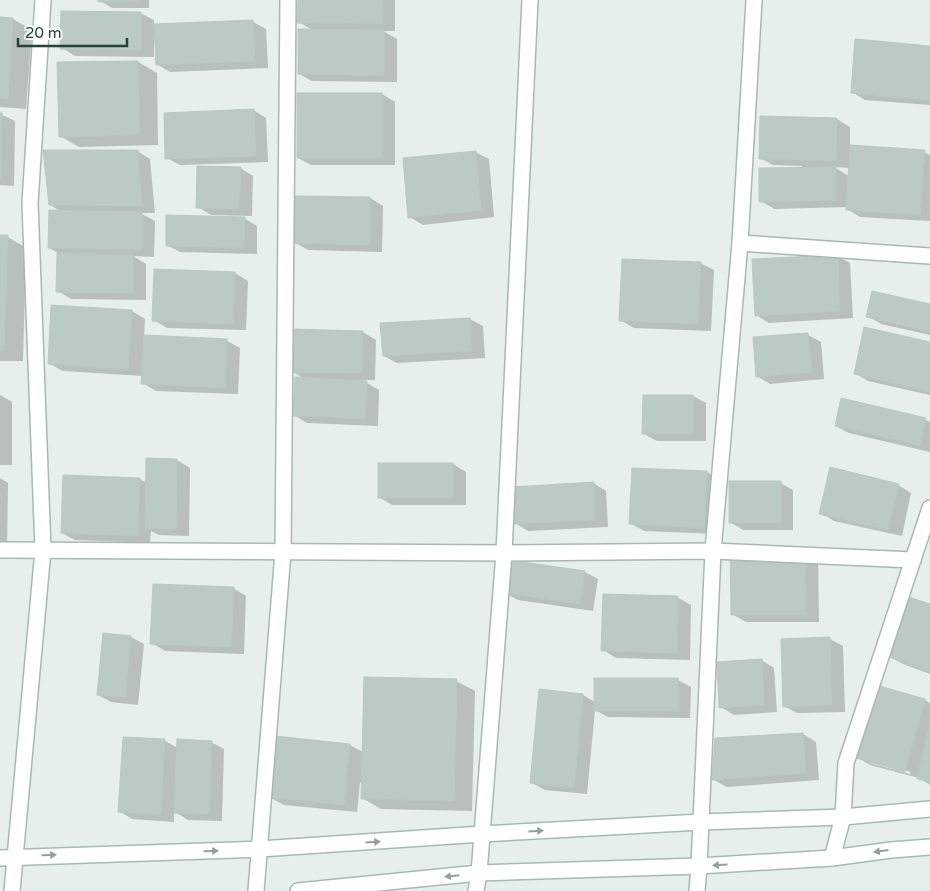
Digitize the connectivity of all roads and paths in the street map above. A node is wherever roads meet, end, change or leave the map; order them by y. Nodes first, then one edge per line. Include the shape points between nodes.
1 (43, 0) edge
2 (288, 0) edge
3 (530, 0) edge
4 (754, 0) edge
5 (740, 243) junction
6 (930, 256) edge
7 (930, 508) edge
8 (0, 550) edge
9 (42, 550) junction
10 (713, 550) junction
11 (283, 552) junction
12 (504, 553) junction
13 (913, 560) junction
14 (930, 809) edge
15 (843, 817) junction
16 (701, 822) junction
17 (482, 834) junction
18 (930, 847) edge
19 (260, 849) junction
20 (8, 857) edge
21 (832, 858) junction
22 (699, 866) junction
23 (478, 873) junction
24 (12, 891) edge
25 (256, 891) edge
26 (298, 891) edge
27 (476, 891) edge
28 (697, 891) edge

1 - 9 street via 30,203
2 - 11 street
3 - 12 street
4 - 5 street
5 - 6 street
5 - 10 street
7 - 13 street
8 - 9 street
9 - 11 street
9 - 20 street
10 - 12 street
10 - 13 street
10 - 16 street
11 - 12 street
11 - 19 street
12 - 17 street
13 - 15 street via 846,763
14 - 15 street
15 - 16 street
15 - 21 street
17 -> 16 street
16 - 22 street
19 -> 17 street
17 - 23 street
18 -> 21 street
20 -> 19 street
19 - 25 street
20 - 24 street
21 -> 22 street
22 - 23 street
22 - 28 street
23 -> 26 street
23 - 27 street

